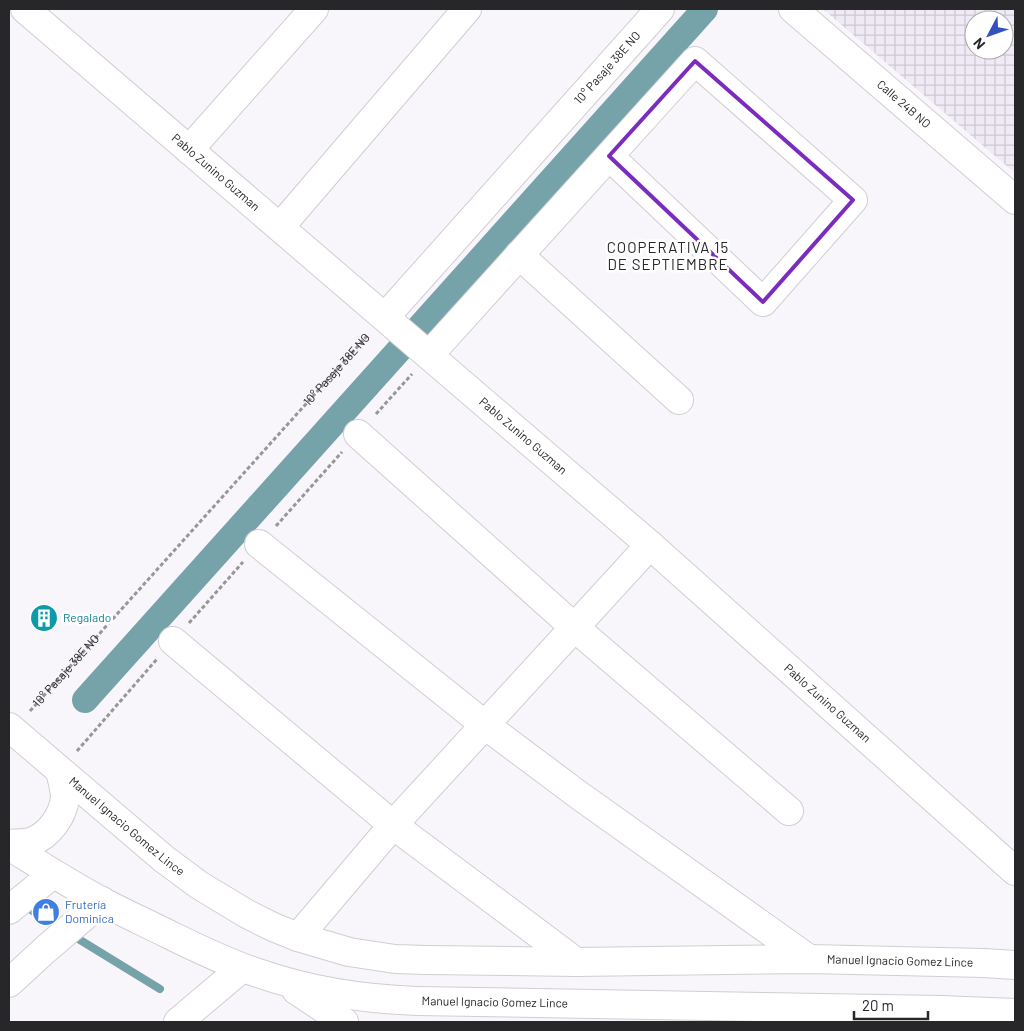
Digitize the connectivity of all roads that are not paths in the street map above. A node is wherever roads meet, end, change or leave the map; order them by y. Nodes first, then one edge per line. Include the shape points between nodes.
1 (25, 9) edge
2 (314, 9) edge
3 (467, 9) edge
4 (660, 9) edge
5 (793, 9) edge
6 (189, 150) junction
7 (609, 156) junction
8 (1015, 200) edge
9 (280, 227) junction
10 (519, 256) junction
11 (387, 319) junction
12 (426, 352) junction
13 (679, 400) dead end
14 (358, 434) dead end
15 (259, 544) dead end
16 (650, 545) junction
17 (574, 627) junction
18 (173, 641) dead end
19 (485, 725) junction
20 (10, 730) edge
21 (60, 771) junction
22 (789, 811) dead end
23 (393, 825) junction
24 (9, 845) edge
25 (1015, 871) edge
26 (53, 874) junction
27 (102, 901) junction
28 (9, 910) edge
29 (298, 937) junction
30 (809, 959) junction
31 (576, 962) junction
32 (1015, 965) edge
33 (242, 968) junction
34 (282, 980) junction
35 (9, 983) edge
36 (941, 1010) junction
37 (1015, 1013) edge
38 (178, 1022) edge
39 (344, 1022) edge
40 (971, 1022) edge

1 - 6 street, Pablo Zunino Guzman
2 - 6 street
3 - 9 street
4 - 11 street, 10° Pasaje 38E NO
5 - 8 street, Calle 24B NO
6 - 9 street, Pablo Zunino Guzman
7 - 7 street via 763,302 853,200 695,60
7 - 10 street
9 - 11 street, Pablo Zunino Guzman
10 - 12 street
10 - 13 street
11 - 12 street, Pablo Zunino Guzman
12 - 16 street, Pablo Zunino Guzman
14 - 17 street
15 - 19 street
16 - 17 street
16 - 25 street, Pablo Zunino Guzman
17 - 19 street
17 - 22 street
18 - 23 street
19 - 23 street
19 - 30 street
20 - 21 street, Manuel Ignacio Gomez Lince
21 - 24 street via 65,798 54,824 32,841
21 - 29 street, Manuel Ignacio Gomez Lince via 199,885 248,914
23 - 29 street
23 - 31 street
24 - 26 street, Manuel Ignacio Gomez Lince
26 - 27 street, Manuel Ignacio Gomez Lince
26 - 28 street
27 - 33 street, Manuel Ignacio Gomez Lince
27 - 35 street
29 - 31 street, Manuel Ignacio Gomez Lince via 349,952 396,959
30 - 31 street, Manuel Ignacio Gomez Lince
30 - 32 street, Manuel Ignacio Gomez Lince
33 - 34 street, Manuel Ignacio Gomez Lince
33 - 38 street
34 - 36 street, Manuel Ignacio Gomez Lince via 317,990 384,1000 427,1002
34 - 39 street
36 - 37 street, Manuel Ignacio Gomez Lince
36 - 40 street

